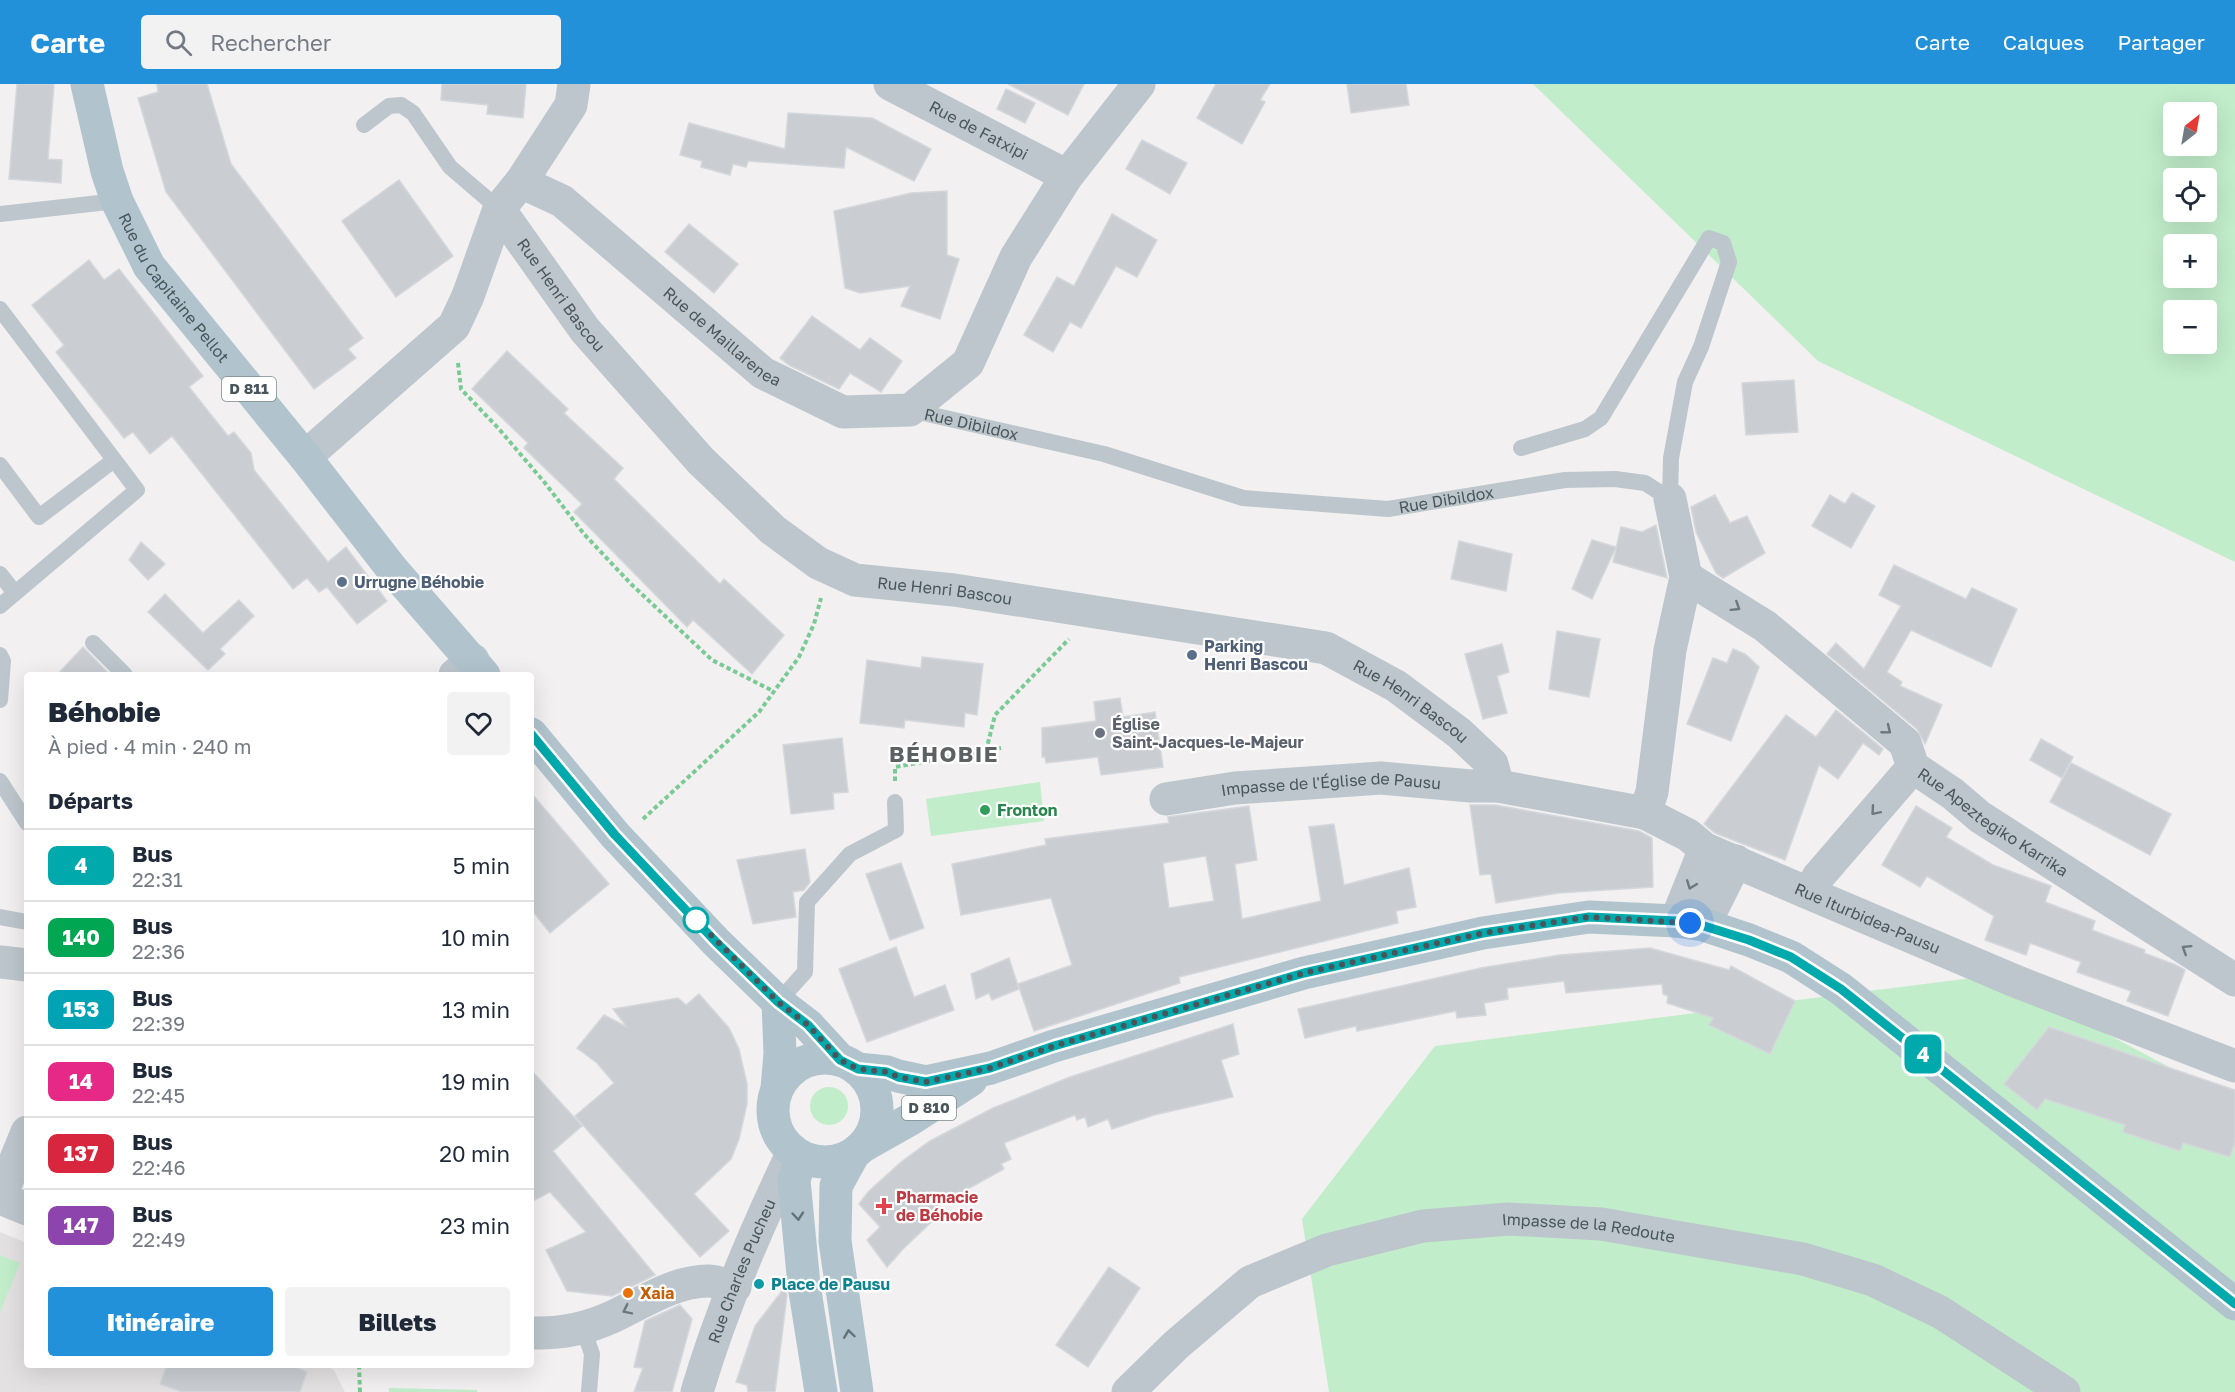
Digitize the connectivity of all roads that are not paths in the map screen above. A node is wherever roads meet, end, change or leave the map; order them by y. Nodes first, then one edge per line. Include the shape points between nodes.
1 (87, 84) edge
2 (574, 84) edge
3 (890, 84) edge
4 (1139, 84) edge
5 (364, 125) dead end
6 (1068, 176) junction
7 (521, 182) junction
8 (117, 201) junction
9 (498, 209) junction
10 (0, 214) edge
11 (0, 309) edge
12 (910, 410) junction
13 (1521, 448) dead end
14 (305, 457) junction
15 (114, 460) junction
16 (0, 465) edge
17 (1670, 499) junction
18 (0, 574) edge
19 (1686, 577) junction
20 (15, 593) junction
21 (0, 606) edge
22 (93, 643) dead end
23 (0, 655) edge
24 (471, 670) edge
25 (122, 672) edge
26 (0, 700) edge
27 (535, 746) edge
28 (1913, 767) junction
29 (0, 781) edge
30 (1498, 786) junction
31 (1166, 799) dead end
32 (895, 802) road end
33 (1648, 802) junction
34 (24, 818) edge
35 (1705, 849) junction
36 (1737, 861) junction
37 (1810, 892) junction
38 (0, 917) edge
39 (24, 921) edge
40 (1690, 923) junction
41 (0, 962) edge
42 (24, 965) edge
43 (2235, 980) edge
44 (778, 1002) junction
45 (849, 1064) junction
46 (2235, 1066) edge
47 (990, 1068) junction
48 (777, 1089) junction
49 (24, 1139) edge
50 (859, 1150) junction
51 (797, 1155) junction
52 (0, 1198) edge
53 (24, 1208) edge
54 (735, 1287) junction
55 (2235, 1304) edge
56 (573, 1330) junction
57 (534, 1333) edge
58 (589, 1392) edge
59 (697, 1392) edge
60 (821, 1392) edge
61 (857, 1392) edge
62 (1128, 1392) edge
63 (2064, 1392) edge

1 - 8 main road, Rue du Capitaine Pellot / D 811
2 - 7 street via 572,105
3 - 6 street, Rue de Fatxipi
4 - 6 street
5 - 9 lane via 389,106 401,105 413,112 450,167
6 - 12 street via 1016,257 968,363
7 - 9 street
7 - 12 street, Rue de Maillarenea via 562,201 764,373 843,412
8 - 10 lane
8 - 14 main road, Rue du Capitaine Pellot / D 811 via 148,266
9 - 14 street via 454,326
9 - 30 street, Rue Henri Bascou via 585,330 701,461 773,530 818,563 855,580 954,590 1326,648 1396,687 1459,733 1492,764
11 - 15 lane
12 - 17 lane, Rue Dibildox via 1104,454 1243,498 1388,509 1565,480 1615,479 1645,483
13 - 17 lane via 1585,429 1601,418 1709,238 1723,243 1729,262 1685,382 1671,458
14 - 24 main road, Rue du Capitaine Pellot / D 811
15 - 16 lane via 39,517
15 - 20 lane via 137,490
17 - 19 street
18 - 20 lane
19 -> 28 street, Rue Apeztegiko Karrika via 1765,626 1905,743
19 - 33 street via 1670,650
20 - 21 lane
22 - 25 lane
23 - 26 lane
27 - 44 main road via 716,942
28 -> 37 street via 1818,877
43 -> 28 street, Rue Apeztegiko Karrika via 1980,817
29 - 34 lane
30 - 31 street, Impasse de l'Église de Pausu via 1381,778 1235,789
30 - 33 street, Rue Iturbidea-Pausu
32 - 44 lane via 897,830 850,854 807,902 805,972
33 - 35 street, Rue Iturbidea-Pausu
35 - 36 street, Rue Iturbidea-Pausu
35 -> 40 street
36 - 37 street, Rue Iturbidea-Pausu
36 - 40 street
37 - 46 street, Rue Iturbidea-Pausu via 2015,981
38 - 39 lane
40 - 47 main road, D 810 via 1589,917 1483,933 1282,979
40 - 55 main road, D 810 via 1791,957 1841,989
41 - 42 street
44 - 45 main road
44 - 48 main road
45 - 47 main road, D 810 via 926,1082
45 - 48 main road via 825,1057 810,1060 796,1066
45 - 50 main road via 869,1082 878,1114 874,1130
47 - 50 main road, D 810
48 - 51 main road via 772,1105 774,1123 780,1138
49 - 52 street
50 - 51 main road via 839,1161 824,1163
61 -> 50 main road via 835,1241 836,1186
51 - 54 street, Rue Charles Pucheu via 770,1199
51 -> 60 main road via 794,1180 804,1285
52 - 53 street
54 -> 56 street via 710,1281 692,1282
54 - 59 street, Rue Charles Pucheu
56 - 57 street
56 - 58 lane via 592,1354
62 - 63 street, Impasse de la Redoute via 1250,1282 1328,1250 1423,1226 1509,1219 1601,1224 1803,1259 1873,1280 1940,1312

